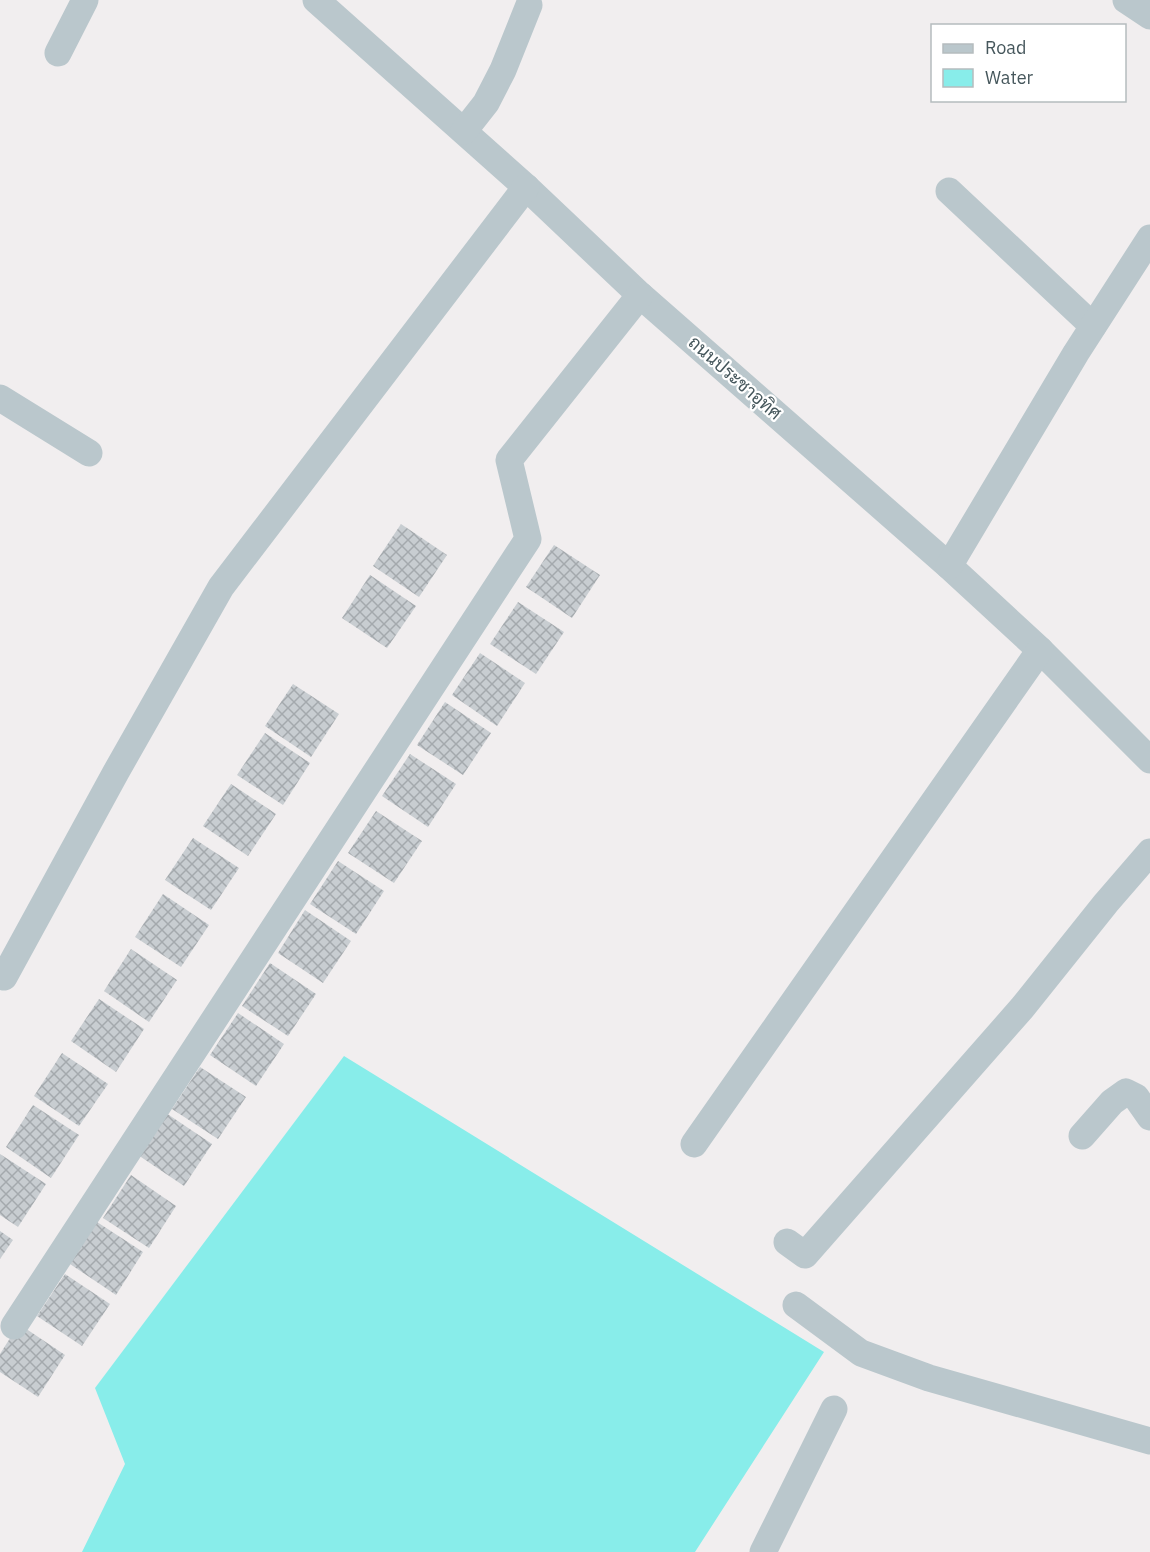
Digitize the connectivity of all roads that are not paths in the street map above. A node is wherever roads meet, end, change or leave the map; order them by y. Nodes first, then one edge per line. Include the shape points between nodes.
1 (85, 0) edge
2 (316, 0) edge
3 (1126, 0) edge
4 (529, 5) dead end
5 (1150, 16) edge
6 (58, 53) dead end
7 (464, 131) junction
8 (526, 187) junction
9 (949, 192) dead end
10 (1150, 238) edge
11 (640, 295) junction
12 (1094, 326) junction
13 (0, 398) edge
14 (89, 453) dead end
15 (949, 566) junction
16 (1040, 650) junction
17 (1150, 759) edge
18 (1150, 852) edge
19 (4, 977) dead end
20 (1150, 1117) edge
21 (1082, 1136) dead end
22 (694, 1144) dead end
23 (787, 1242) dead end
24 (796, 1305) dead end
25 (14, 1326) dead end
26 (834, 1408) dead end
27 (1150, 1442) edge
28 (763, 1552) edge

1 - 6 street
2 - 7 street, ถนนประชาอุทิศ
3 - 5 street
4 - 7 street via 486,103
7 - 8 street, ถนนประชาอุทิศ
8 - 11 street, ถนนประชาอุทิศ
8 - 19 street via 221,588
9 - 12 street
10 - 12 street
11 - 15 street, ถนนประชาอุทิศ
11 - 25 street via 508,460 528,539
12 - 15 street
13 - 14 street
15 - 16 street, ถนนประชาอุทิศ
16 - 17 street, ถนนประชาอุทิศ
16 - 22 street
18 - 23 street via 1022,1008 805,1255
20 - 21 street via 1136,1097 1126,1092
24 - 27 street via 861,1353 929,1378
26 - 28 street

